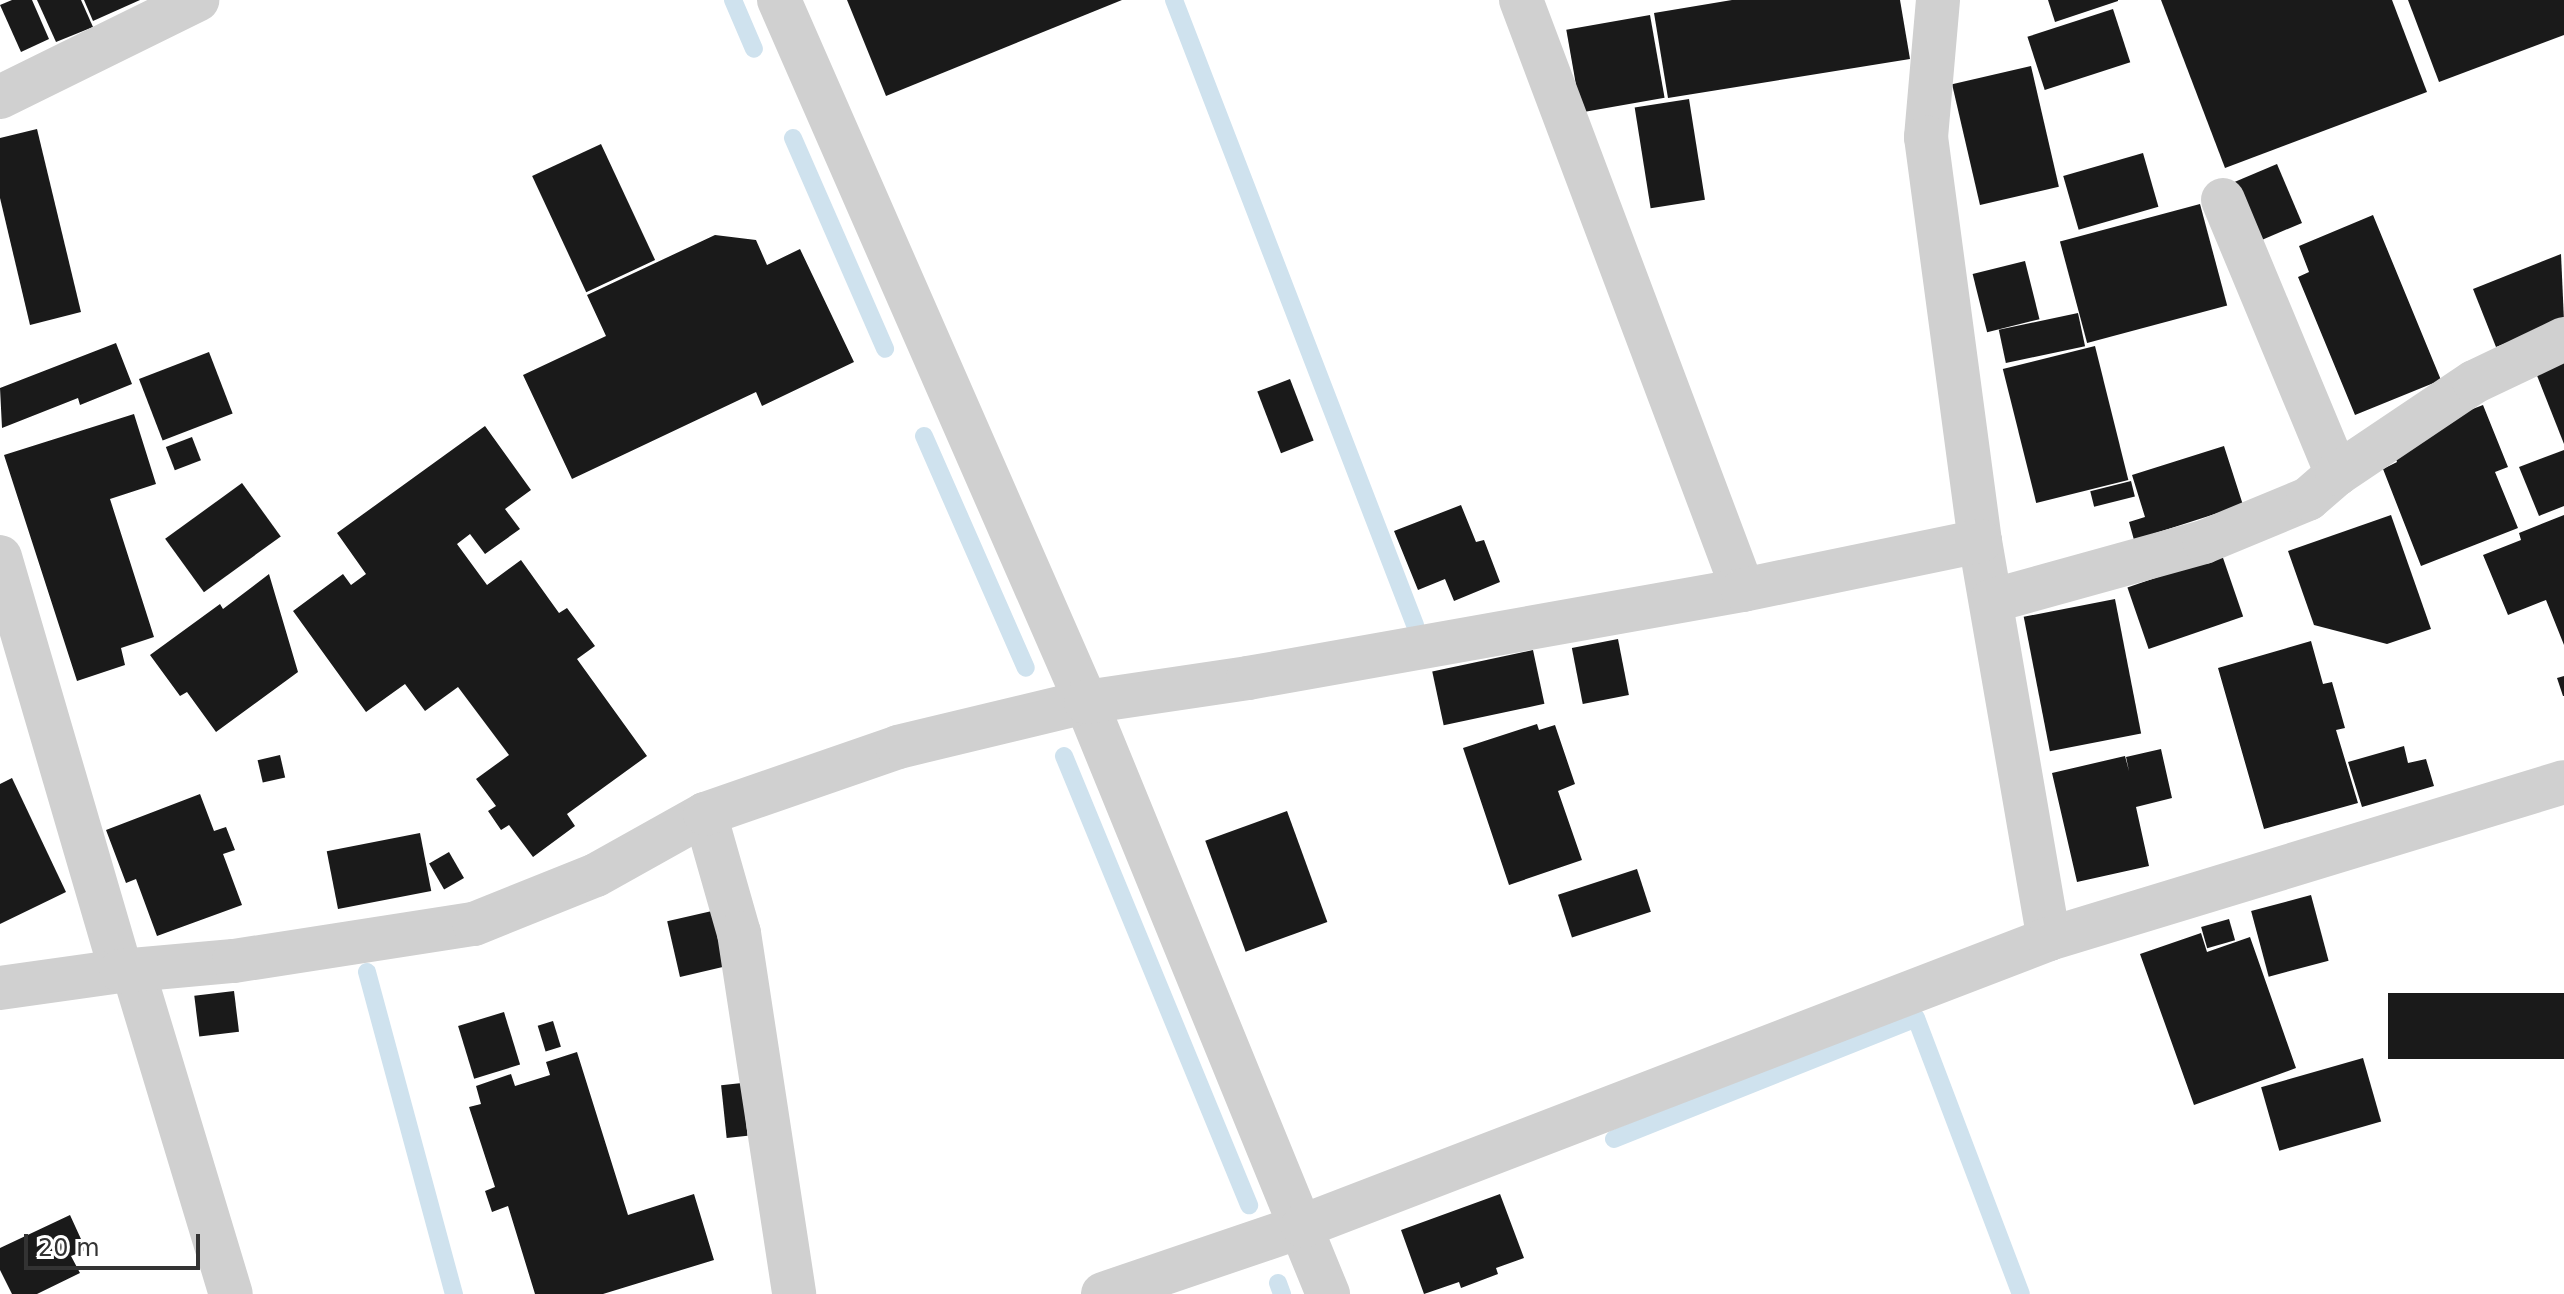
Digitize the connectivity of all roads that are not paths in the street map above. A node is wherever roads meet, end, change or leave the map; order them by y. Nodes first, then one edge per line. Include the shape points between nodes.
1 (197, 0) edge
2 (779, 0) edge
3 (1521, 0) edge
4 (1938, 0) edge
5 (0, 97) edge
6 (2223, 200) dead end
7 (2564, 339) edge
8 (2337, 474) junction
9 (1980, 541) junction
10 (0, 557) edge
11 (1743, 590) junction
12 (1991, 601) junction
13 (1086, 702) junction
14 (2563, 784) edge
15 (705, 814) junction
16 (2049, 939) junction
17 (127, 970) junction
18 (0, 988) edge
19 (1303, 1226) junction
20 (231, 1294) edge
21 (794, 1294) edge
22 (1103, 1294) edge
23 (1328, 1294) edge

1 - 5 street
2 - 13 street
3 - 11 street
4 - 9 street via 1926,137
6 - 8 street
7 - 8 street via 2474,382
8 - 12 street via 2308,499 2204,542
9 - 11 street
9 - 12 street
10 - 17 street
11 - 13 street
12 - 16 street
13 - 15 street via 898,747
13 - 19 street
14 - 16 street
15 - 17 street via 596,875 474,924 234,961
15 - 21 street via 739,933
16 - 19 street
17 - 18 street
17 - 20 street
19 - 22 street
19 - 23 street

